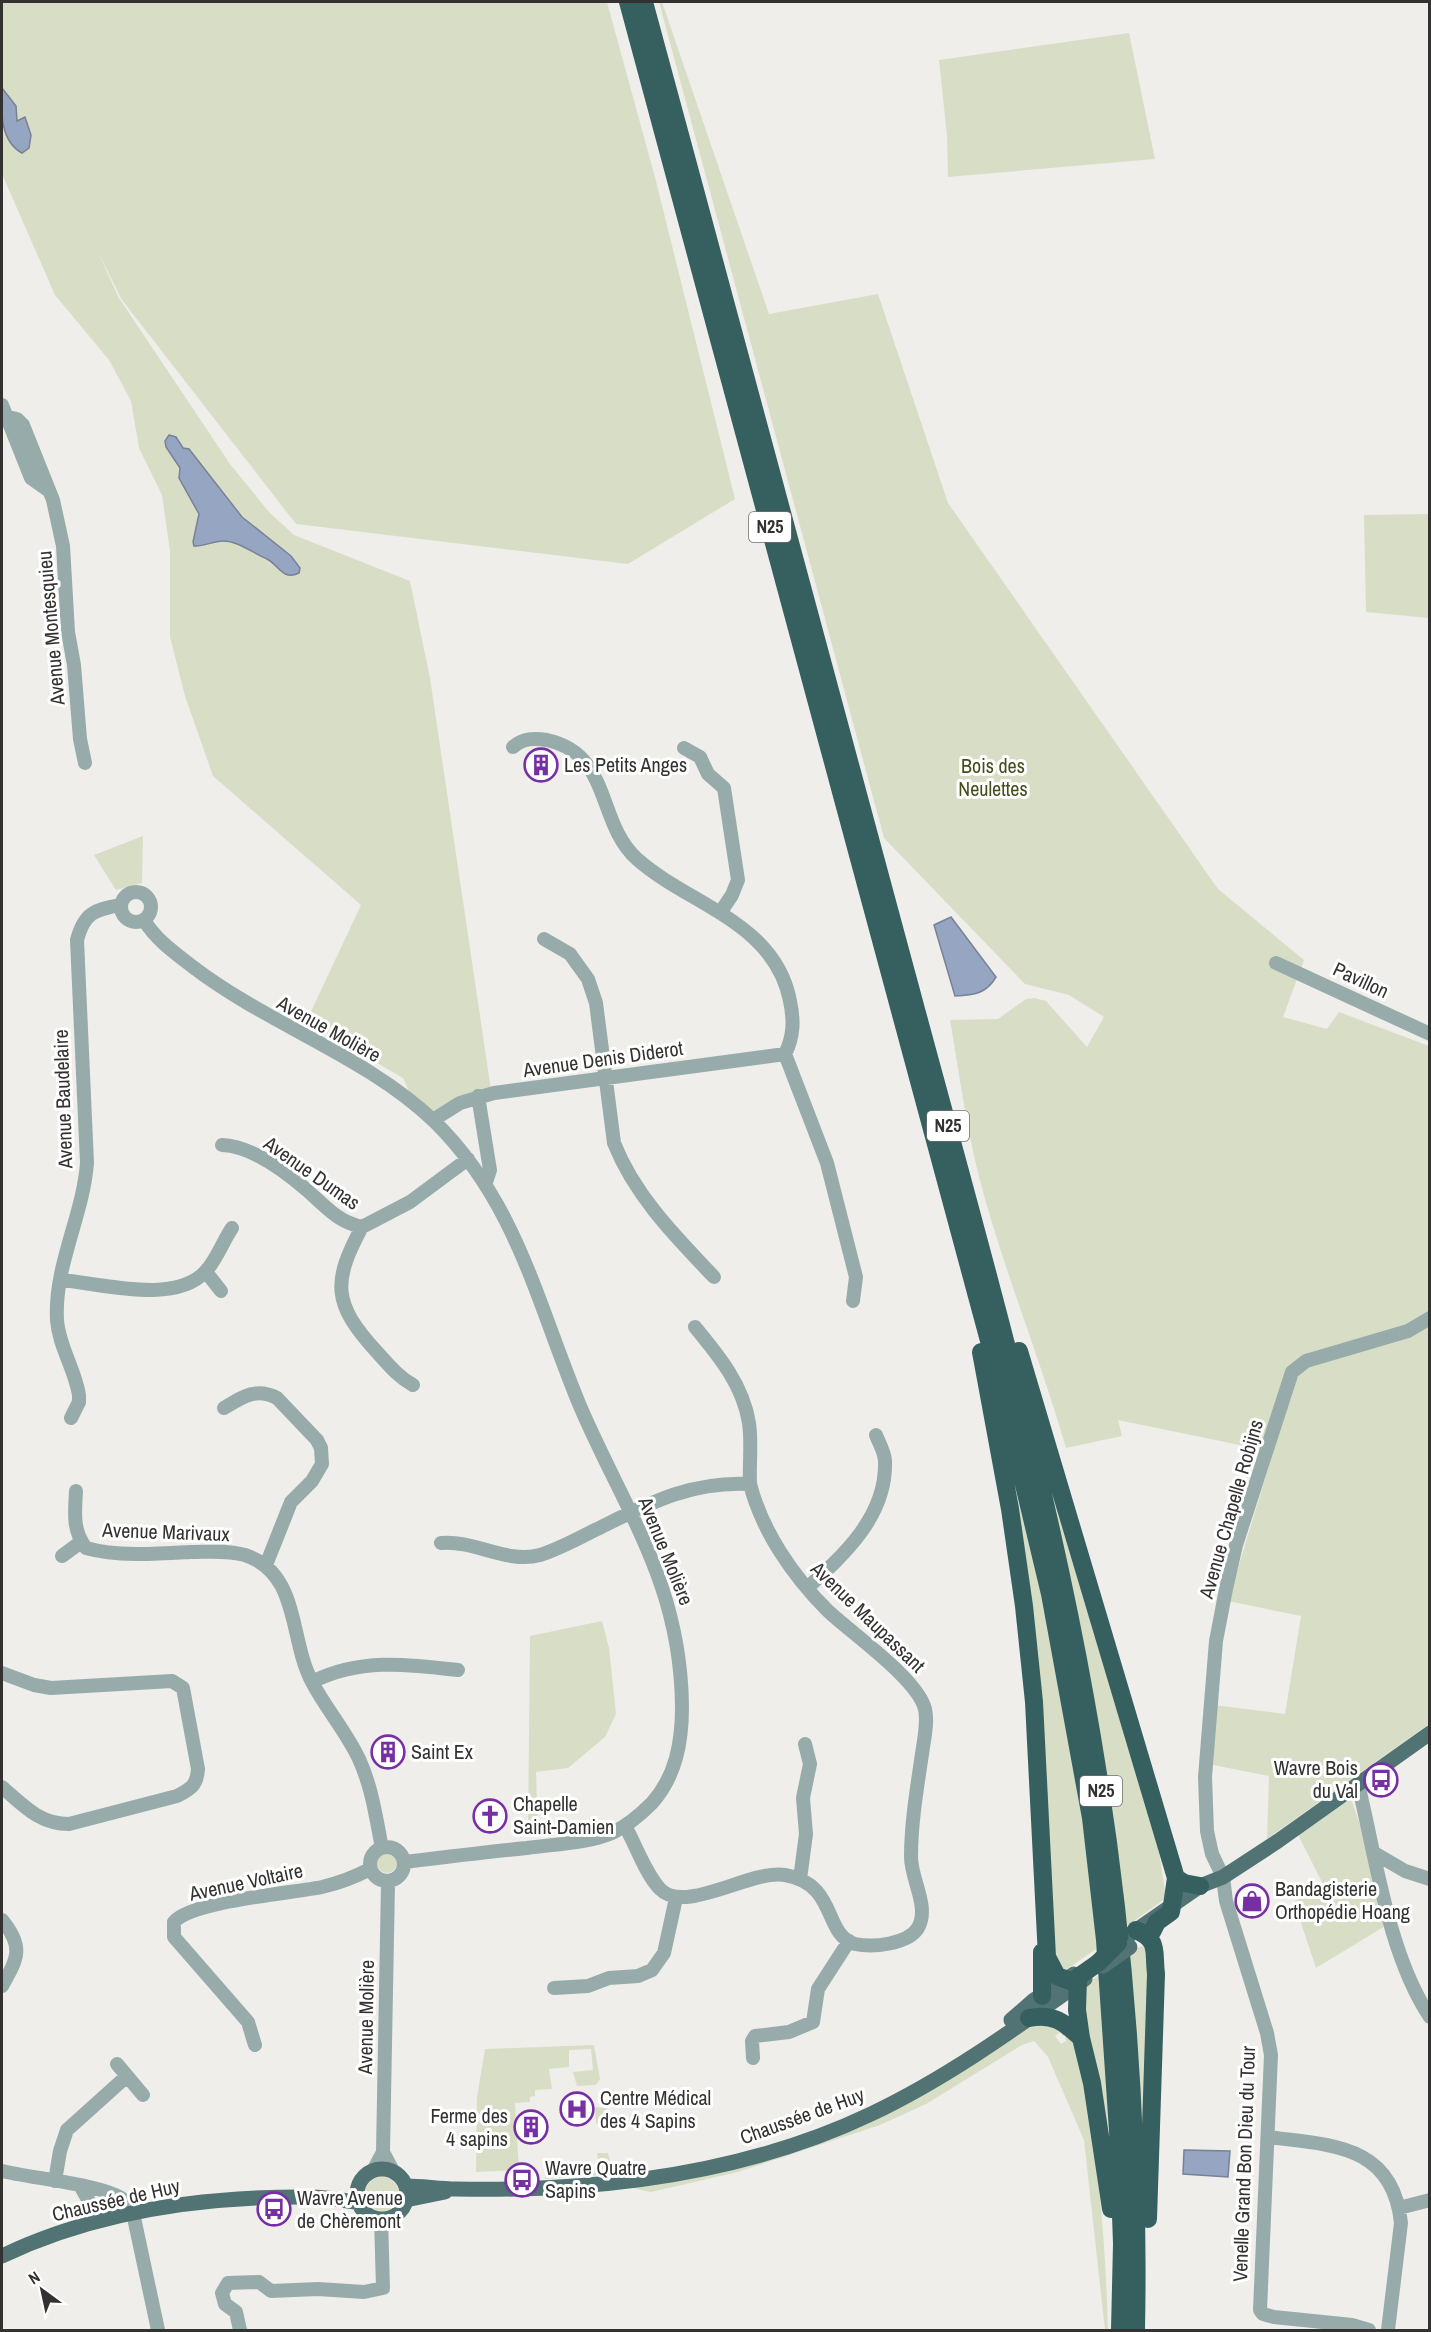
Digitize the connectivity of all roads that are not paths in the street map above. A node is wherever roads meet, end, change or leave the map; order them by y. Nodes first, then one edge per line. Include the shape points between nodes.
1 (627, 2) edge
2 (644, 2) edge
3 (5, 411) edge
4 (513, 747) dead end
5 (684, 748) dead end
6 (85, 763) dead end
7 (121, 905) junction
8 (720, 913) junction
9 (144, 920) junction
10 (544, 939) dead end
11 (1276, 963) dead end
12 (1430, 1034) edge
13 (785, 1054) junction
14 (605, 1078) junction
15 (478, 1096) junction
16 (433, 1120) junction
17 (222, 1145) dead end
18 (468, 1159) junction
19 (486, 1182) junction
20 (362, 1227) junction
21 (232, 1228) dead end
22 (977, 1265) junction
23 (206, 1272) junction
24 (714, 1276) dead end
25 (60, 1280) junction
26 (221, 1291) dead end
27 (852, 1301) dead end
28 (1430, 1318) edge
29 (695, 1327) dead end
30 (413, 1385) dead end
31 (224, 1408) dead end
32 (71, 1418) dead end
33 (876, 1435) dead end
34 (750, 1484) junction
35 (76, 1491) dead end
36 (632, 1513) junction
37 (81, 1542) junction
38 (441, 1543) dead end
39 (62, 1556) dead end
40 (266, 1565) junction
41 (807, 1588) junction
42 (458, 1670) dead end
43 (2, 1673) edge
44 (312, 1682) junction
45 (1430, 1733) edge
46 (805, 1744) dead end
47 (1358, 1784) junction
48 (2, 1786) edge
49 (625, 1826) junction
50 (381, 1848) junction
51 (1376, 1854) junction
52 (404, 1862) junction
53 (370, 1869) junction
54 (1223, 1877) junction
55 (1176, 1878) junction
56 (800, 1879) junction
57 (1430, 1879) edge
58 (388, 1883) junction
59 (1200, 1886) junction
60 (676, 1898) junction
61 (1173, 1904) junction
62 (2, 1920) edge
63 (1045, 1926) junction
64 (1139, 1935) junction
65 (849, 1941) junction
66 (1072, 1982) junction
67 (2, 1986) edge
68 (554, 1988) dead end
69 (1042, 1996) junction
70 (1430, 2017) edge
71 (1029, 2018) junction
72 (1081, 2038) junction
73 (255, 2045) dead end
74 (971, 2056) junction
75 (753, 2058) dead end
76 (117, 2064) dead end
77 (127, 2076) junction
78 (143, 2095) dead end
79 (1268, 2137) junction
80 (383, 2152) junction
81 (374, 2169) junction
82 (393, 2171) junction
83 (2, 2172) edge
84 (55, 2181) junction
85 (360, 2181) junction
86 (81, 2187) junction
87 (406, 2193) junction
88 (315, 2197) junction
89 (1430, 2200) edge
90 (357, 2202) junction
91 (1399, 2208) junction
92 (133, 2213) junction
93 (95, 2222) junction
94 (382, 2227) junction
95 (1122, 2244) junction
96 (2, 2256) edge
97 (1131, 2329) edge
98 (158, 2331) edge
99 (240, 2331) edge
100 (1369, 2331) edge
101 (1388, 2331) edge

1 - 22 highway, N25
2 - 22 highway, N25
3 - 6 street, Avenue Montesquieu via 23,425 53,501 63,546 68,632
4 - 8 street via 535,738 557,743 577,754 594,773 613,826 631,853
5 - 8 street via 700,757 708,774 724,788 738,880
7 - 9 street, Avenue Molière via 121,912 129,921
7 - 9 street via 128,893 144,894 151,905
7 - 25 street, Avenue Baudelaire via 95,911 84,923 77,940 87,1163
8 - 13 street via 758,941 783,978 793,1028
9 - 16 street, Avenue Molière via 159,940 223,990 383,1081
10 - 14 street via 570,954 588,979 596,1003
11 - 12 street, Pavillon
13 - 14 street, Avenue Denis Diderot
13 - 27 street via 827,1163 855,1277
14 - 15 street, Avenue Denis Diderot
14 - 24 street via 614,1143 622,1164 644,1199
15 - 16 street, Avenue Denis Diderot
15 - 19 street via 490,1170
16 - 18 street, Avenue Molière
17 - 20 street, Avenue Dumas via 236,1146 274,1166 335,1216
18 - 19 street, Avenue Molière
18 - 20 street, Avenue Dumas via 410,1202
19 - 36 street, Avenue Molière via 505,1215 581,1408
20 - 30 street via 343,1267 341,1289 345,1308 362,1336 401,1378
21 - 23 street
22 - 55 highway via 998,1280
22 - 63 highway via 964,1281 1001,1455 1024,1606 1035,1724
22 - 95 highway, N25 via 1046,1573 1091,1818 1112,2028
22 - 97 highway, N25 via 1060,1569 1104,1814 1121,1939 1129,2038 1137,2217
23 - 25 street via 183,1285 162,1290
23 - 26 street
25 - 32 street, Avenue Baudelaire via 58,1328 79,1395
28 - 54 street, Avenue Chapelle Robijns via 1408,1330 1305,1361 1292,1372 1236,1545 1216,1641 1205,1778 1206,1817 1212,1854
29 - 34 street, Avenue Maupassant via 733,1378 745,1405
31 - 40 street via 253,1392 269,1394 321,1448 318,1473 291,1502
33 - 41 street via 885,1461 870,1519 851,1548
34 - 36 street via 691,1488
34 - 41 street, Avenue Maupassant via 762,1519
35 - 37 street, Avenue Marivaux via 75,1522
36 - 38 street via 565,1545 529,1557 466,1543
36 - 49 street, Avenue Molière via 659,1574 673,1622 681,1672 682,1725 676,1759 666,1783
37 - 39 street, Avenue Marivaux
37 - 40 street, Avenue Marivaux via 96,1551 229,1551
40 - 44 street via 286,1594 300,1655
41 - 65 street, Avenue Maupassant via 915,1688 926,1717 911,1859 922,1918 915,1932 899,1941
42 - 44 street via 374,1664 326,1674
43 - 48 street via 51,1688 178,1683 183,1688 198,1768 193,1787 177,1796 69,1824 44,1821
44 - 50 street via 359,1760
45 - 47 main road
46 - 56 street via 810,1764 803,1798 806,1834
47 - 51 street
47 - 54 main road
49 - 52 street, Avenue Molière via 575,1842
49 - 60 street via 657,1885
50 - 52 street via 395,1849
50 - 53 street via 372,1857
51 - 57 street via 1405,1871
51 - 70 street via 1408,1977
52 - 58 street via 400,1875
53 - 58 street
53 - 73 street, Avenue Voltaire via 333,1884 247,1898 182,1915 174,1922 174,1937 248,2022
54 - 59 main road
54 - 64 main road via 1210,1892
54 - 79 street, Venelle Grand Bon Dieu du Tour via 1226,1901 1269,2044
55 - 59 highway via 1184,1884
55 - 61 highway
56 - 60 street via 770,1874
56 - 65 street via 825,1901 839,1934
58 - 80 street, Avenue Molière
59 - 61 main road
60 - 68 street via 664,1953 652,1970 588,1986
61 - 64 highway via 1171,1912
62 - 67 street via 17,1948 16,1962
63 - 66 highway via 1050,1967 1057,1976
63 - 69 highway
64 - 66 highway, bridge
64 - 97 highway via 1156,1974 1144,2314
65 - 75 street via 820,1984 813,2022 789,2032 755,2036
66 - 69 main road, Chaussée de Huy
66 - 71 main road, Chaussée de Huy
66 - 72 highway
69 - 74 main road, Chaussée de Huy
71 - 72 highway via 1044,2015 1059,2019
71 - 74 main road, Chaussée de Huy
72 - 95 highway via 1096,2106 1112,2229
74 - 87 main road, Chaussée de Huy via 917,2090 826,2134 706,2170 646,2179
76 - 77 street
77 - 78 street
77 - 84 street via 67,2130
79 - 91 street via 1331,2144 1355,2152 1382,2172
79 - 100 street, Venelle Grand Bon Dieu du Tour via 1259,2304 1263,2314 1352,2325
80 - 81 street, Avenue Molière
80 - 82 street, Avenue Molière
81 - 82 main road
81 - 85 main road
82 - 87 main road
83 - 84 street
84 - 86 street
85 - 88 main road, Chaussée de Huy
85 - 90 main road
86 - 92 street via 121,2198
86 - 93 street
87 - 94 main road via 400,2212
88 - 90 main road, Chaussée de Huy
88 - 92 main road, Chaussée de Huy via 200,2202
89 - 91 street
90 - 94 main road
91 - 101 street via 1398,2254
92 - 93 main road, Chaussée de Huy
92 - 98 street
93 - 96 main road, Chaussée de Huy
94 - 99 street via 383,2288 363,2292 271,2291 259,2282 228,2283 222,2293 225,2304 236,2312
95 - 97 highway, N25

